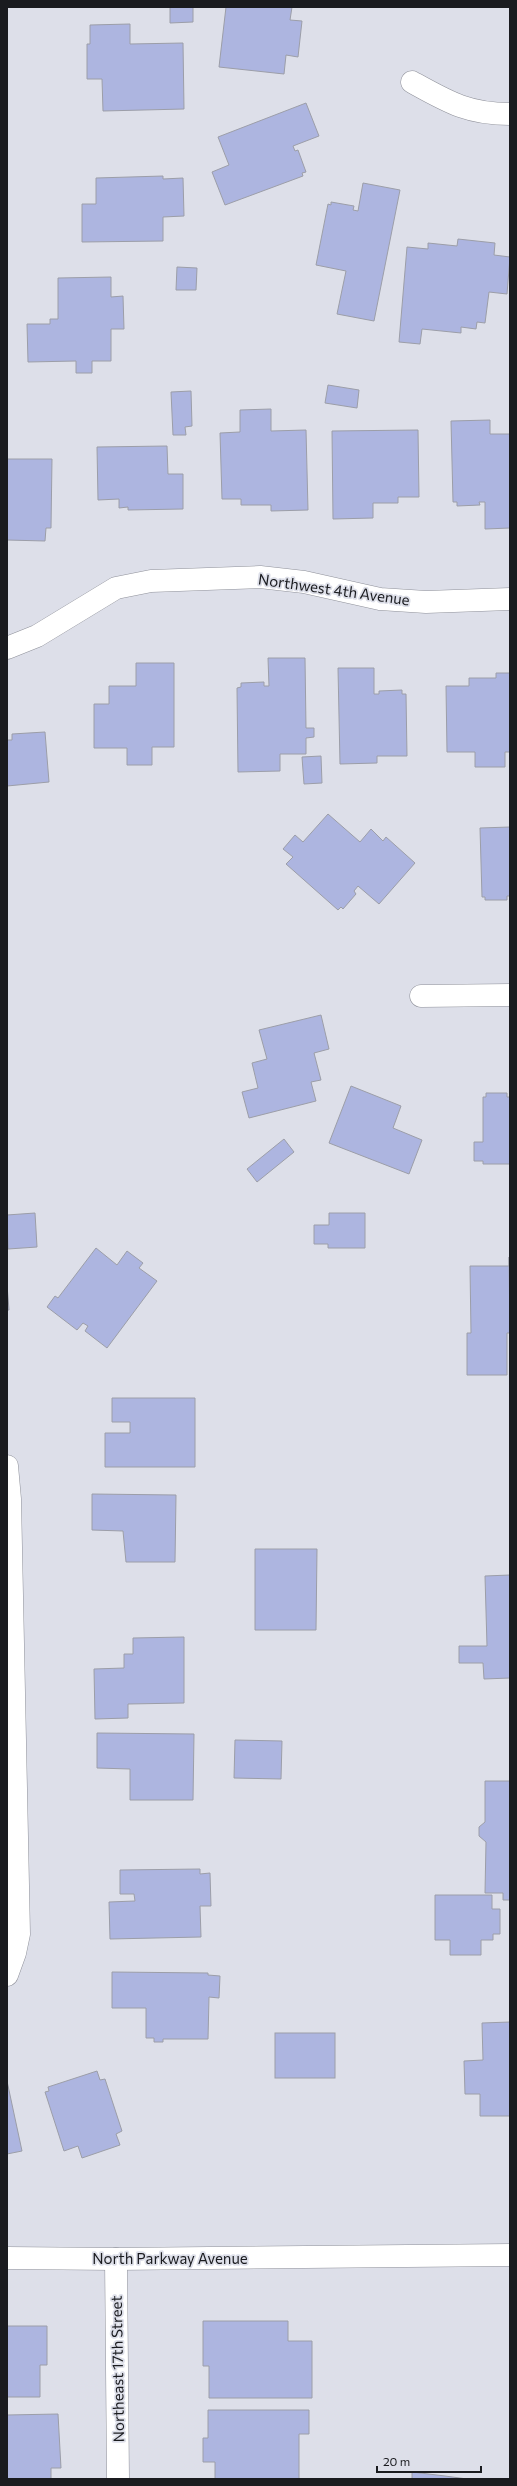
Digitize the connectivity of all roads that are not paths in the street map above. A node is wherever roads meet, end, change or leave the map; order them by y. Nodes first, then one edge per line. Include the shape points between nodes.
1 (412, 82) dead end
2 (510, 114) edge
3 (510, 599) edge
4 (7, 648) edge
5 (510, 995) edge
6 (421, 996) dead end
7 (7, 1466) edge
8 (9, 1581) edge
9 (8, 1974) edge
10 (510, 2255) edge
11 (7, 2258) edge
12 (116, 2259) junction
13 (118, 2479) edge

1 - 2 street via 458,107 488,114
3 - 4 street, Northwest 4th Avenue via 426,602 380,599 304,582 260,577 151,581 116,588 37,636
5 - 6 street
7 - 8 street
8 - 9 street via 19,1934
10 - 12 street, North Parkway Avenue
11 - 12 street, North Parkway Avenue
12 - 13 street, Northeast 17th Street

